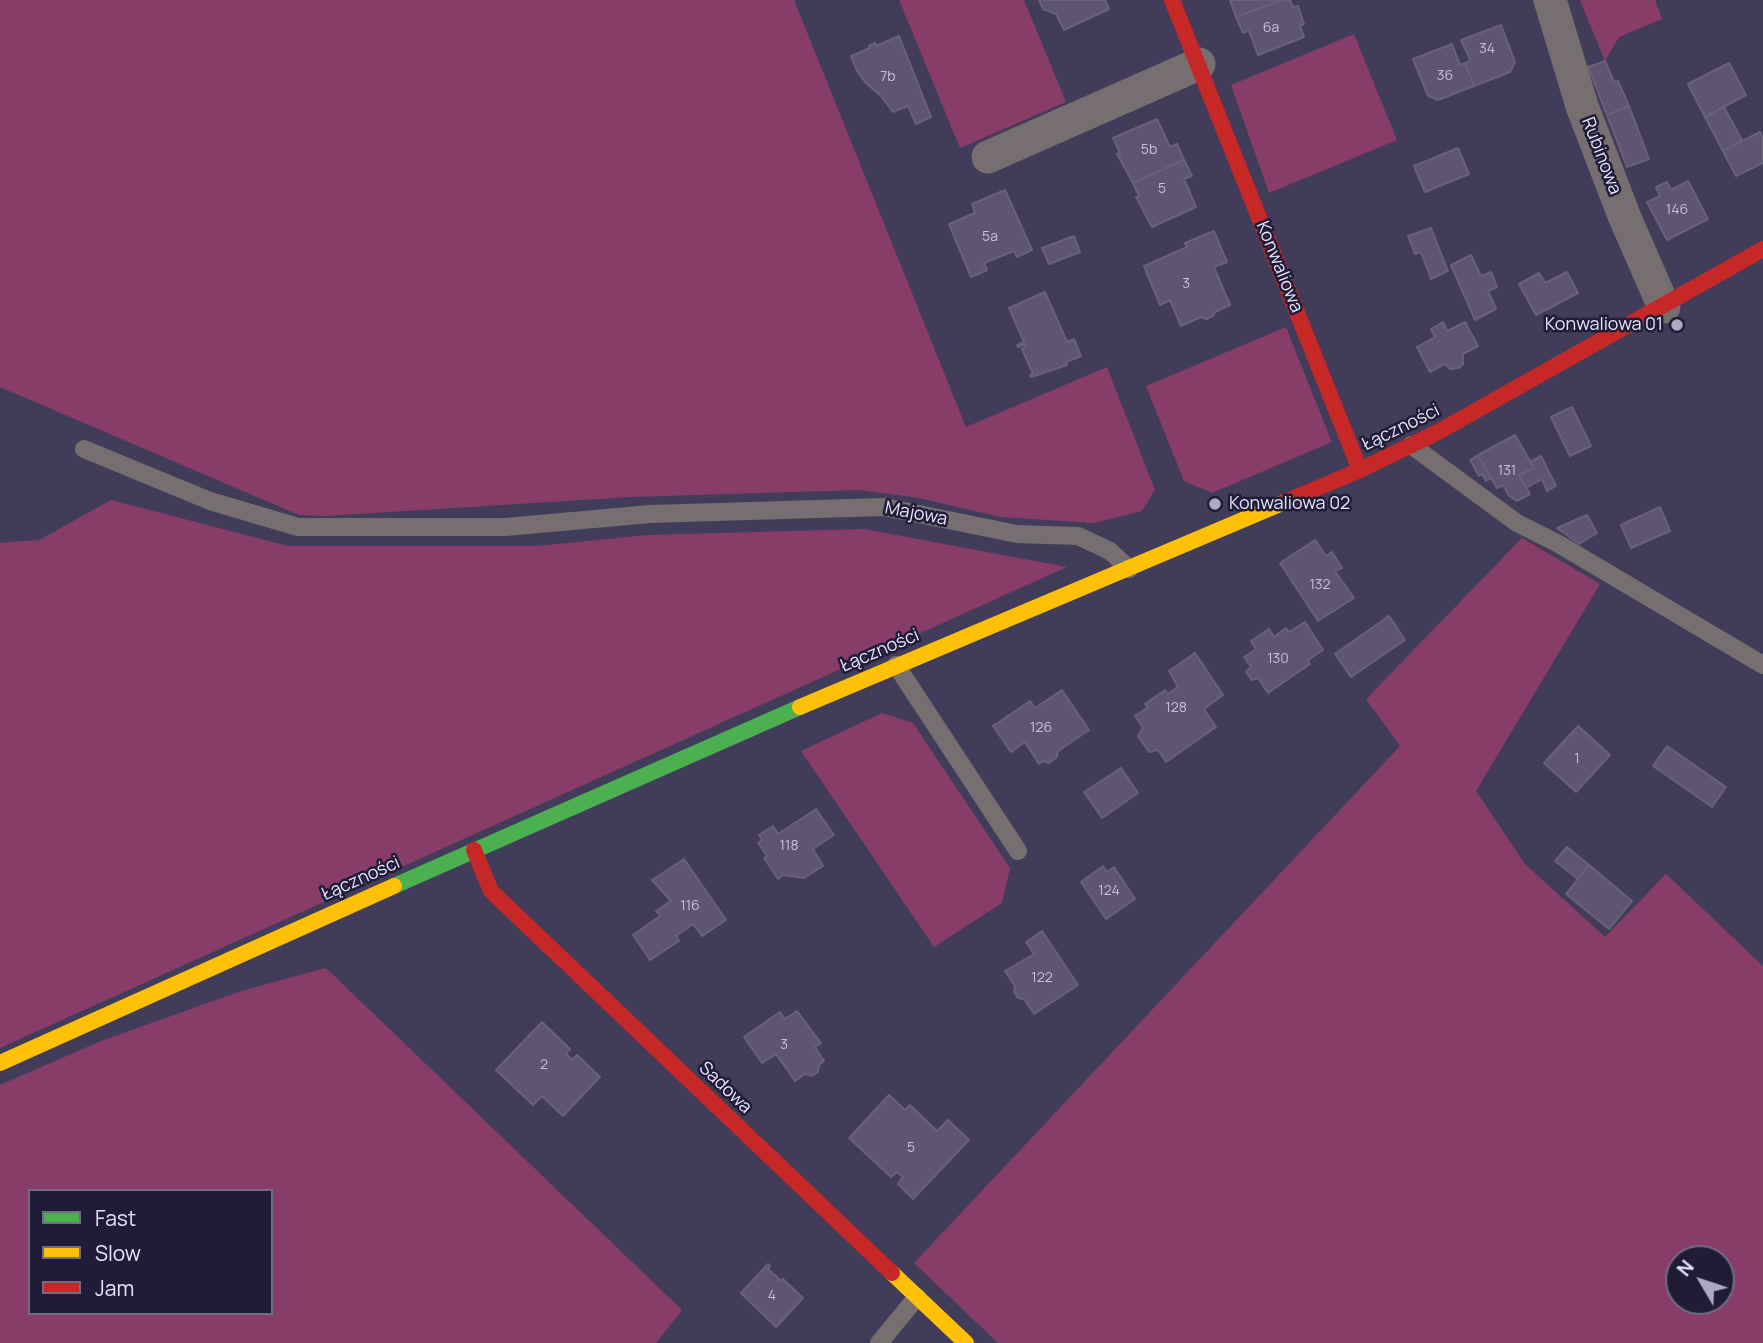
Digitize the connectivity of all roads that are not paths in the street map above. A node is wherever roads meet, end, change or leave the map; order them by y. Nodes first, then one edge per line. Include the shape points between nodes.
1 (1172, 0) edge
2 (1550, 0) edge
3 (1199, 64) junction
4 (989, 157) dead end
5 (1763, 249) edge
6 (1664, 307) junction
7 (1411, 445) junction
8 (84, 449) dead end
9 (1360, 470) junction
10 (1129, 569) junction
11 (896, 665) junction
12 (1763, 665) edge
13 (474, 850) junction
14 (1018, 851) dead end
15 (0, 1063) edge
16 (917, 1297) junction
17 (879, 1343) edge
18 (966, 1343) edge

1 - 3 street, Konwaliowa
2 - 6 street, Rubinowa via 1582,106
3 - 4 street
3 - 9 street, Konwaliowa
5 - 6 street, Łączności
6 - 7 street, Łączności
7 - 9 street, Łączności
7 - 12 lane via 1517,523
8 - 10 lane, Majowa via 211,500 298,527 506,527 650,514 884,506 1017,534 1078,536 1110,551
9 - 10 street, Łączności
10 - 11 street, Łączności
11 - 13 street, Łączności
11 - 14 lane
13 - 15 street, Łączności
13 - 16 street, Sadowa via 491,891
16 - 17 lane
16 - 18 street, Sadowa

